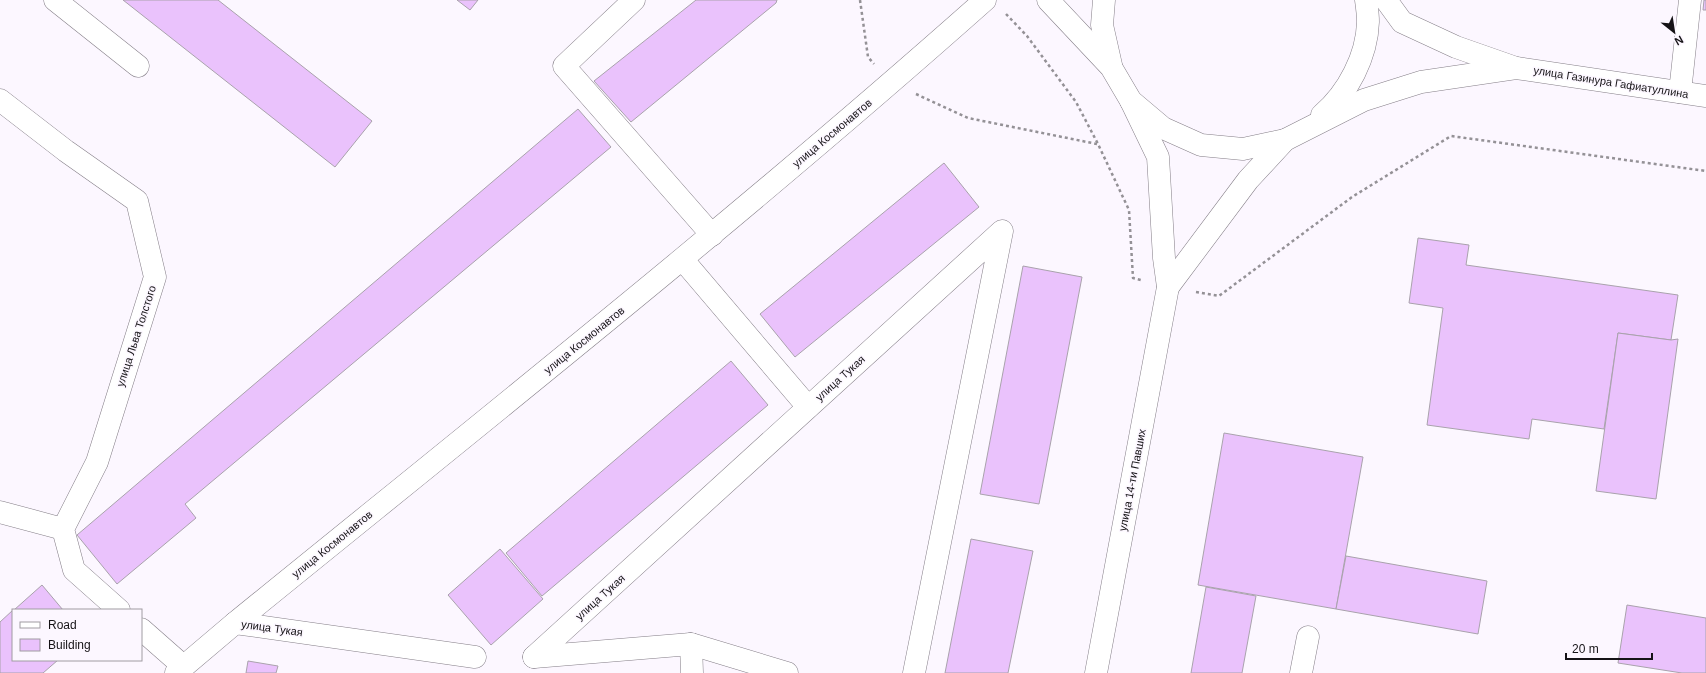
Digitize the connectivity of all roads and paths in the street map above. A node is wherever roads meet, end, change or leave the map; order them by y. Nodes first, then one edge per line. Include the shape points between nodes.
1 (55, 0) edge
2 (634, 0) edge
3 (860, 0) edge
4 (985, 0) edge
5 (1048, 0) edge
6 (1104, 0) edge
7 (1366, 0) edge
8 (1386, 0) edge
9 (1690, 0) edge
10 (138, 66) dead end
11 (1111, 67) junction
12 (1516, 68) junction
13 (892, 83) junction
14 (1680, 92) junction
15 (1706, 96) edge
16 (0, 100) edge
17 (1131, 101) junction
18 (1308, 128) junction
19 (1285, 140) junction
20 (1098, 144) dead end
21 (1706, 171) edge
22 (1352, 197) dead end
23 (712, 235) junction
24 (683, 260) junction
25 (1168, 287) junction
26 (808, 407) junction
27 (0, 512) edge
28 (63, 529) junction
29 (118, 609) edge
30 (235, 623) junction
31 (142, 630) edge
32 (1308, 637) dead end
33 (691, 644) junction
34 (475, 657) dead end
35 (180, 670) edge
36 (692, 673) edge
37 (787, 673) edge
38 (914, 673) edge
39 (1096, 673) edge
40 (1302, 673) edge

1 - 10 street
2 - 23 street via 564,66
3 - 13 path via 868,57
4 - 13 street, улица Космонавтов
5 - 11 street
6 - 11 street via 1102,25
7 - 18 street via 1368,23 1362,54 1350,82 1332,107
8 - 12 street via 1402,22 1456,47
9 - 14 street
11 - 17 street
12 - 14 street, улица Газинура Гафиатуллина
12 - 18 street via 1420,82 1364,100
13 - 20 path via 968,118
13 - 23 street, улица Космонавтов
14 - 15 street, улица Газинура Гафиатуллина
16 - 28 street, улица Льва Толстого via 66,151 137,200 155,277 97,462
17 - 19 street via 1163,128 1202,145 1244,149
17 - 25 street via 1158,157
18 - 19 street
19 - 25 street via 1248,180
21 - 22 path via 1451,136
23 - 24 street, улица Космонавтов
24 - 26 street
24 - 30 street, улица Космонавтов
25 - 39 street, улица 14-ти Павших
26 - 33 street, улица Тукая via 534,657
26 - 38 street, улица Тукая via 1002,231
27 - 28 street
28 - 29 street via 74,570
30 - 34 street, улица Тукая
30 - 35 street, улица Космонавтов
31 - 35 street
32 - 40 street
33 - 36 street
33 - 37 street, улица Тукая

